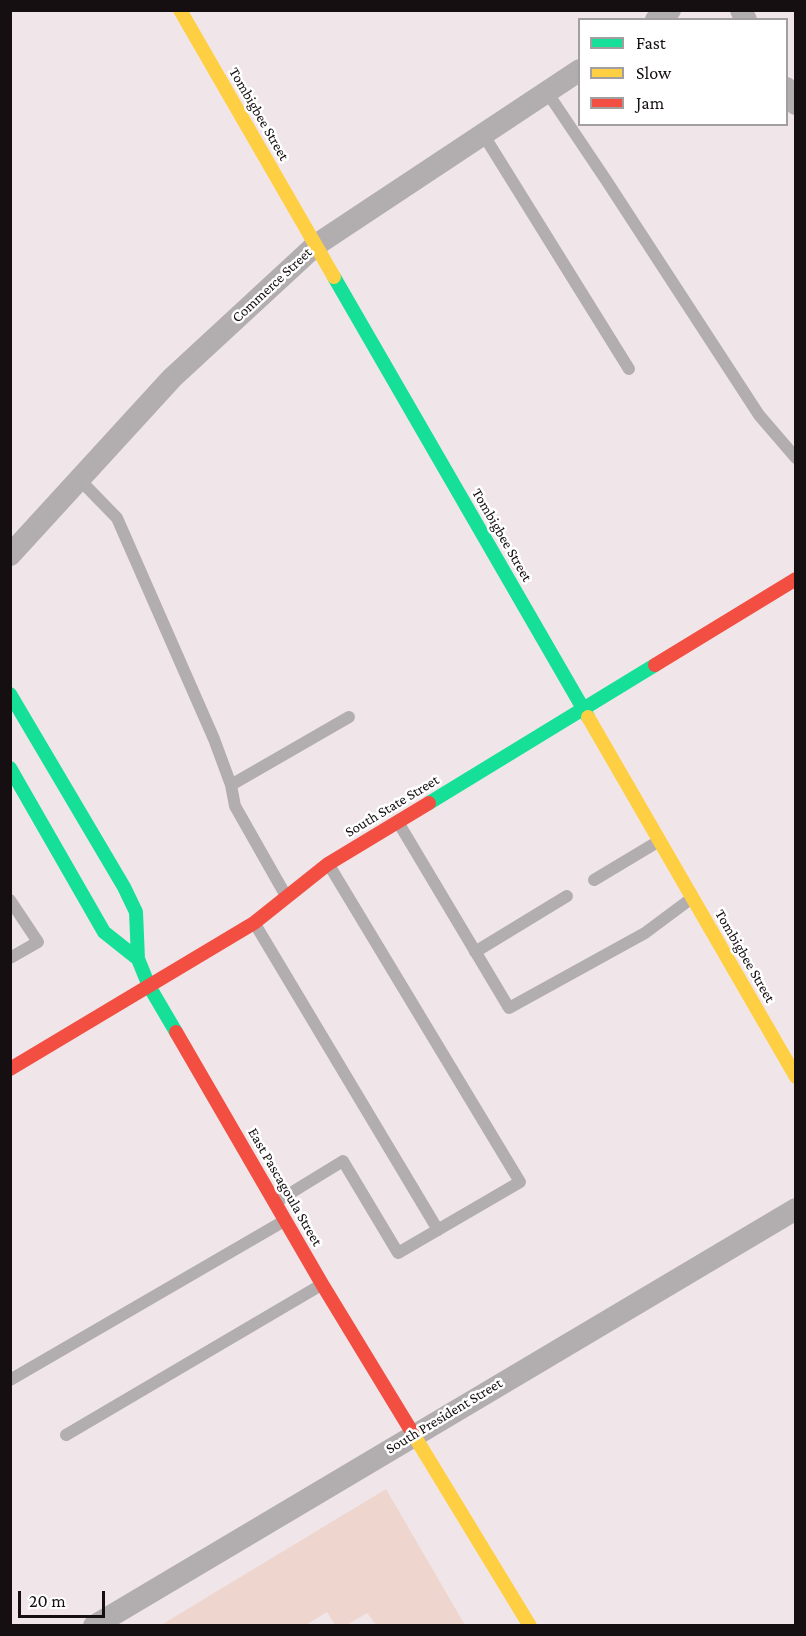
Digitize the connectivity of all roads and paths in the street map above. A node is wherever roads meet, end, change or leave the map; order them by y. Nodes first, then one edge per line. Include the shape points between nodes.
1 (180, 10) edge
2 (578, 71) edge
3 (546, 92) junction
4 (483, 134) junction
5 (316, 245) junction
6 (629, 369) dead end
7 (795, 458) edge
8 (79, 479) junction
9 (10, 555) edge
10 (795, 579) edge
11 (10, 694) edge
12 (583, 709) junction
13 (349, 717) dead end
14 (10, 768) edge
15 (231, 785) junction
16 (398, 821) junction
17 (659, 841) junction
18 (328, 864) junction
19 (594, 880) dead end
20 (567, 896) dead end
21 (286, 897) junction
22 (693, 898) junction
23 (10, 900) edge
24 (254, 923) junction
25 (475, 952) junction
26 (10, 958) edge
27 (138, 959) junction
28 (149, 986) junction
29 (10, 1069) edge
30 (795, 1077) edge
31 (276, 1202) junction
32 (795, 1209) edge
33 (286, 1220) junction
34 (438, 1230) junction
35 (322, 1284) junction
36 (10, 1380) edge
37 (415, 1434) junction
38 (66, 1436) dead end
39 (94, 1626) edge
40 (530, 1626) edge

1 - 5 main road, Tombigbee Street
2 - 3 street, Commerce Street
3 - 4 street, Commerce Street
3 - 7 lane via 759,415
4 - 5 street, Commerce Street
4 - 6 lane
5 - 8 street, Commerce Street via 172,378
5 - 12 main road, Tombigbee Street
8 - 9 street, Commerce Street
8 - 15 lane via 117,518
10 - 12 main road, South State Street
11 - 27 main road via 136,912
12 - 16 main road, South State Street
12 - 17 main road, Tombigbee Street
13 - 15 lane
14 - 27 main road, East Pascagoula Street via 104,932
15 - 21 lane via 235,806
16 - 18 main road, South State Street
16 - 25 lane
17 - 19 lane
17 - 22 main road, Tombigbee Street
18 - 21 main road, South State Street
18 - 34 lane via 520,1182
20 - 25 lane
21 - 24 main road, South State Street
22 - 25 lane via 645,933 509,1008
22 - 30 main road, Tombigbee Street
23 - 26 lane via 38,942
24 - 28 main road, South State Street
24 - 34 lane
27 - 28 main road, East Pascagoula Street
28 - 29 main road, South State Street
28 - 31 main road, East Pascagoula Street
31 - 33 main road, East Pascagoula Street
31 - 34 lane via 343,1161 398,1253
32 - 37 street, South President Street
33 - 35 main road, East Pascagoula Street
33 - 36 lane
35 - 37 main road, East Pascagoula Street
35 - 38 lane
37 - 39 street, South President Street
37 - 40 main road, East Pascagoula Street

